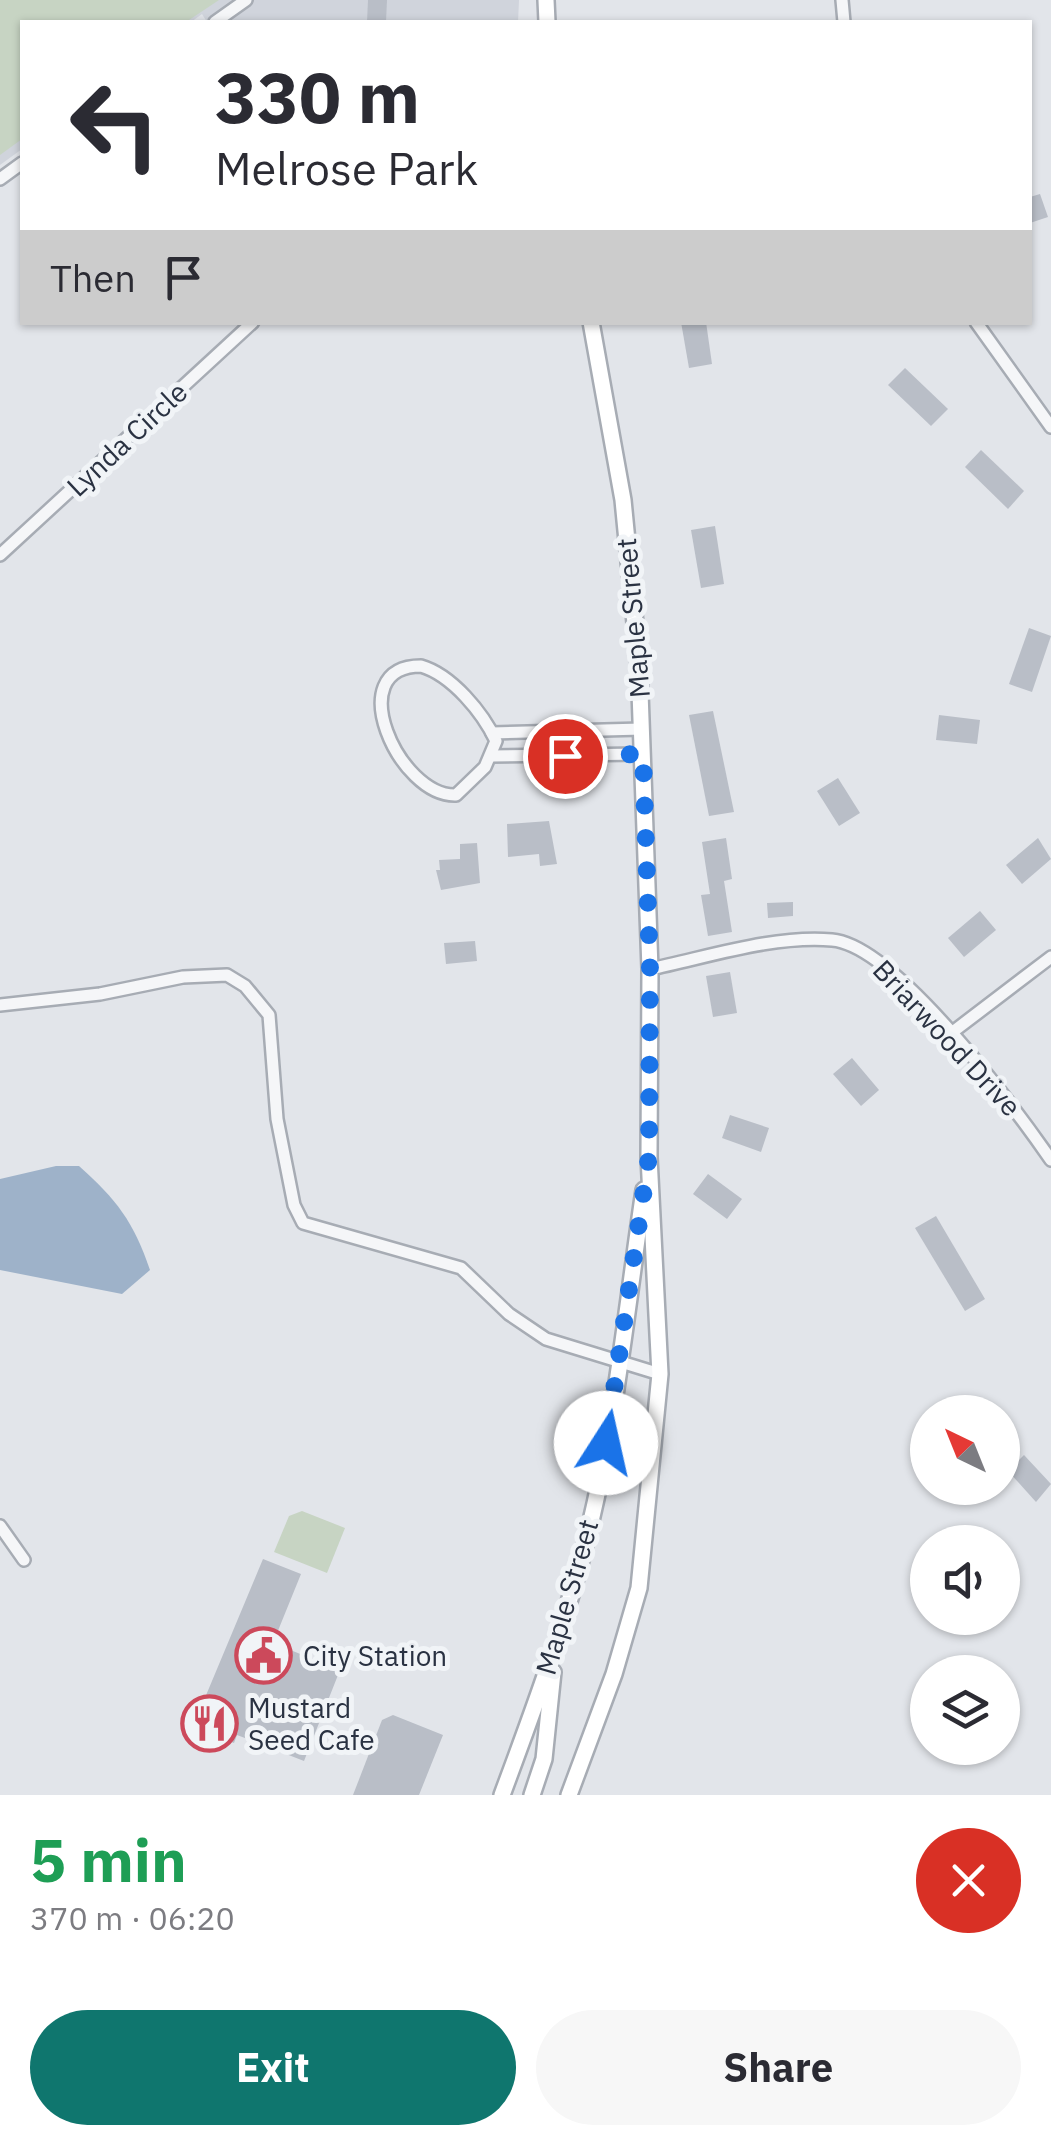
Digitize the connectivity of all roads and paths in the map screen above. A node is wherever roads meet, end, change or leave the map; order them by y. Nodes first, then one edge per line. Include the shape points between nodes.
1 (246, 0) edge
2 (218, 20) edge
3 (251, 325) edge
4 (592, 325) edge
5 (978, 325) edge
6 (1051, 427) edge
7 (0, 555) edge
8 (642, 728) junction
9 (492, 732) junction
10 (643, 754) junction
11 (490, 756) junction
12 (1051, 957) edge
13 (650, 969) junction
14 (0, 1004) edge
15 (950, 1034) junction
16 (649, 1156) junction
17 (1051, 1160) edge
18 (620, 1362) junction
19 (660, 1374) junction
20 (0, 1526) edge
21 (24, 1560) dead end
22 (552, 1658) junction
23 (502, 1795) edge
24 (532, 1795) edge
25 (568, 1795) edge

1 - 2 street
3 - 7 street, Lynda Circle
4 - 8 main road, Maple Street via 622,500
5 - 6 street
8 - 9 street
8 - 10 main road, Maple Street
9 - 11 street
9 - 11 street via 432,670 402,670 382,695 384,729 430,792 464,791
10 - 11 street
10 - 13 main road, Maple Street
12 - 15 street
13 - 15 street, Briarwood Drive via 795,940 836,940 893,970
13 - 16 main road, Maple Street
14 - 18 street via 227,975 270,1015 278,1118 302,1223 461,1268 546,1339
15 - 17 street, Briarwood Drive
16 - 18 main road, Maple Street
16 - 19 main road, Maple Street
18 - 19 street
18 - 22 main road, Maple Street via 583,1555
19 - 25 main road, Maple Street via 638,1588
20 - 21 street
22 - 23 main road, Maple Street
22 - 24 main road via 544,1758

